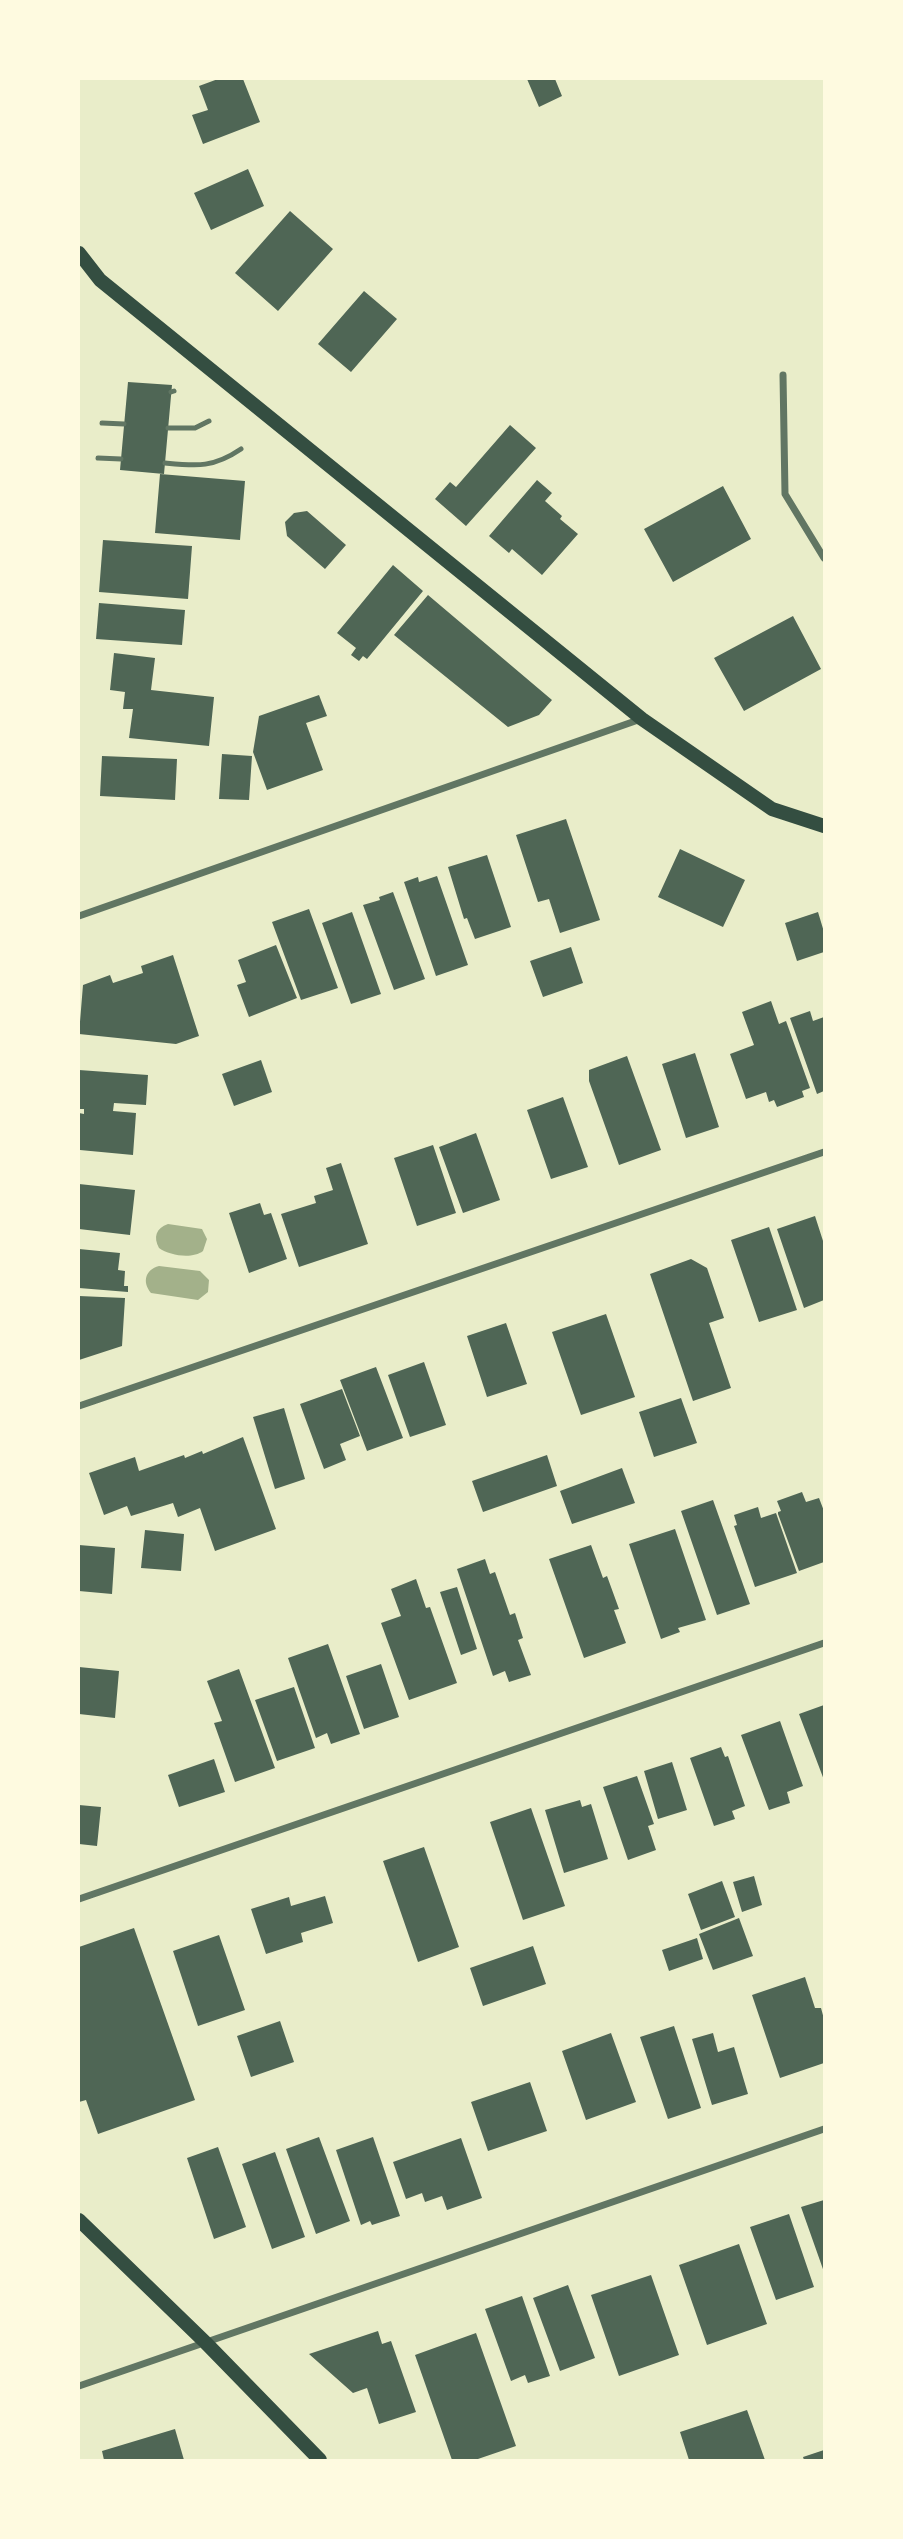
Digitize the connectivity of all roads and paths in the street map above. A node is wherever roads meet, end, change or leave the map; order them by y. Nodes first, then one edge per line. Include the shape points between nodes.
1 (79, 253) edge
2 (783, 375) dead end
3 (209, 421) dead end
4 (102, 423) dead end
5 (124, 424) dead end
6 (169, 428) dead end
7 (241, 449) dead end
8 (98, 458) dead end
9 (121, 459) dead end
10 (165, 463) dead end
11 (824, 558) edge
12 (642, 719) junction
13 (824, 825) edge
14 (79, 916) edge
15 (824, 1152) edge
16 (79, 1406) edge
17 (824, 1643) edge
18 (79, 1899) edge
19 (824, 2129) edge
20 (79, 2220) edge
21 (206, 2343) junction
22 (79, 2386) edge
23 (320, 2460) edge

1 - 12 main road via 100,280
2 - 11 street via 785,494
3 - 6 lane via 195,428
4 - 5 lane
7 - 10 lane via 212,464
8 - 9 lane
12 - 13 main road via 772,809
12 - 14 street
15 - 16 street
17 - 18 street
19 - 21 street
20 - 21 main road
21 - 22 street
21 - 23 main road

